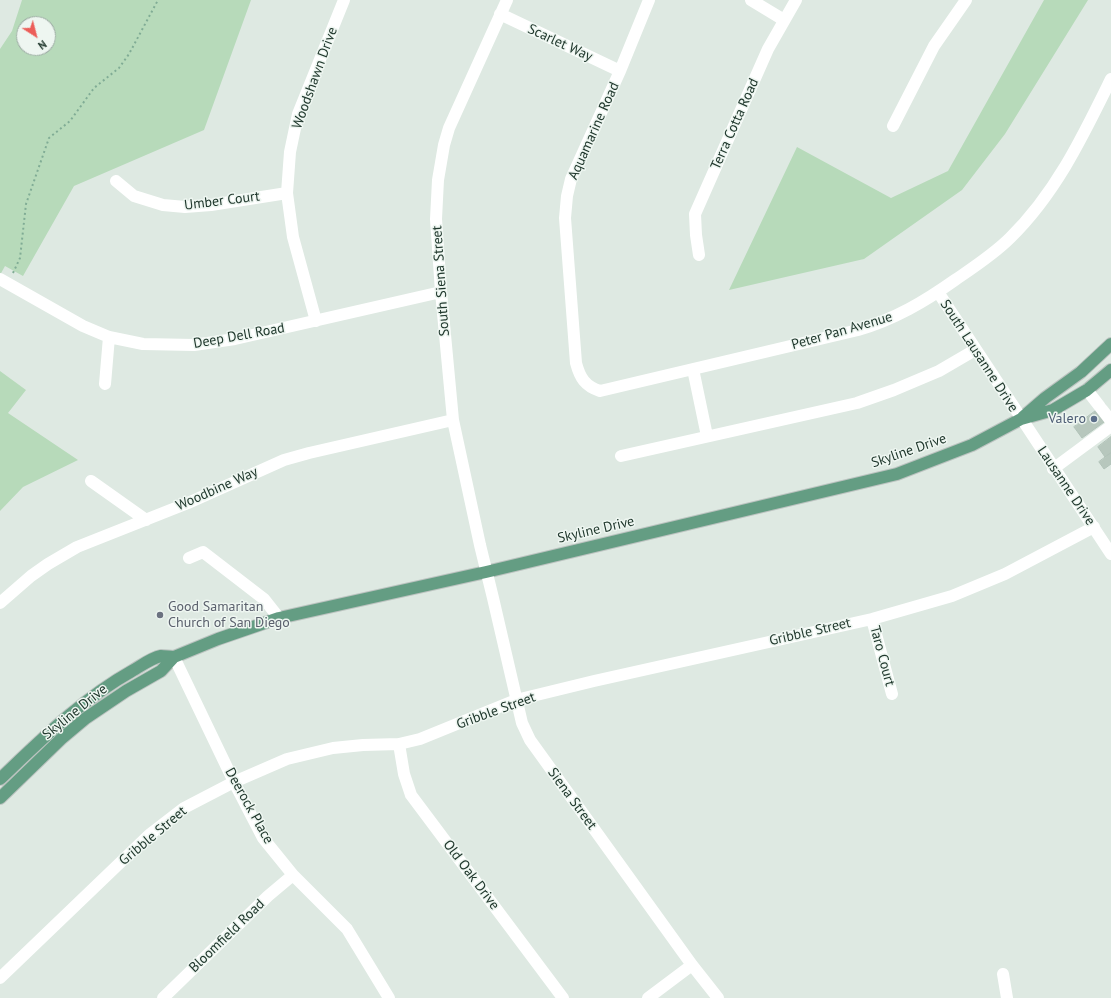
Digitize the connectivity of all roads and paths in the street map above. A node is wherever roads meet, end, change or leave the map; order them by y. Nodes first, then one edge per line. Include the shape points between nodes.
1 (158, 0) edge
2 (344, 0) edge
3 (507, 0) edge
4 (649, 0) edge
5 (751, 0) edge
6 (796, 0) edge
7 (966, 0) edge
8 (500, 14) junction
9 (784, 20) junction
10 (620, 71) junction
11 (1111, 79) edge
12 (893, 126) dead end
13 (116, 181) dead end
14 (287, 193) junction
15 (699, 255) dead end
16 (4, 281) edge
17 (441, 292) junction
18 (938, 292) junction
19 (316, 321) junction
20 (109, 337) junction
21 (1111, 344) edge
22 (975, 350) junction
23 (576, 363) joint
24 (693, 369) junction
25 (1111, 370) edge
26 (105, 384) dead end
27 (1087, 390) junction
28 (1021, 419) junction
29 (453, 420) junction
30 (1111, 421) edge
31 (1111, 426) edge
32 (706, 436) junction
33 (621, 456) dead end
34 (1053, 469) junction
35 (91, 481) dead end
36 (146, 520) junction
37 (1094, 527) junction
38 (1111, 554) edge
39 (189, 558) dead end
40 (486, 572) junction
41 (0, 603) edge
42 (279, 618) junction
43 (872, 619) junction
44 (174, 657) junction
45 (892, 694) dead end
46 (516, 700) junction
47 (399, 744) junction
48 (0, 779) edge
49 (234, 782) junction
50 (0, 798) edge
51 (293, 875) junction
52 (692, 965) junction
53 (1003, 974) dead end
54 (0, 978) edge
55 (387, 997) edge
56 (163, 998) edge
57 (563, 998) edge
58 (648, 998) edge
59 (718, 998) edge
60 (1007, 998) edge

1 - 16 path via 119,68 94,88 70,120 49,138 26,204 20,258
2 - 14 street, Woodshawn Drive via 298,114 290,152
3 - 8 street, South Siena Street
4 - 10 street, Aquamarine Road
5 - 9 street
6 - 9 street, Terra Cotta Road
7 - 12 street via 934,46
8 - 10 street, Scarlet Way
8 - 17 street, South Siena Street via 450,128 441,162 436,219
9 - 15 street, Terra Cotta Road via 768,49 695,214
10 - 23 street, Aquamarine Road via 571,179 567,196 565,218
11 - 18 street, Peter Pan Avenue via 1062,173 1034,211 997,250
13 - 14 street, Umber Court via 134,196 163,205 198,207
14 - 19 street, Woodshawn Drive via 293,238
16 - 20 street, Deep Dell Road via 83,326
17 - 19 street, Deep Dell Road
17 - 29 street, South Siena Street
18 - 22 street, South Lausanne Drive
18 - 24 street, Peter Pan Avenue via 900,314 870,326
19 - 20 street, Deep Dell Road via 194,345 143,344
20 - 26 street
21 - 28 main road, Skyline Drive via 1081,372
22 - 28 street, South Lausanne Drive
22 - 32 street via 939,371 857,403
23 - 24 street, Peter Pan Avenue via 580,376 592,388 600,391
24 - 32 street
25 - 27 main road, Skyline Drive
27 - 28 main road, Skyline Drive via 1053,410
27 - 30 street
28 - 34 street, Lausanne Drive
28 - 40 main road, Skyline Drive via 972,445 897,474
29 - 36 street, Woodbine Way via 284,460
29 - 40 street, South Siena Street
31 - 34 street
32 - 33 street
34 - 37 street, Lausanne Drive
35 - 36 street
36 - 41 street, Woodbine Way via 93,540 62,556 32,576
37 - 38 street, Lausanne Drive
37 - 43 street, Gribble Street via 986,583 952,596
39 - 42 street via 203,552 264,599
40 - 42 main road, Skyline Drive
40 - 46 street, Siena Street
42 - 44 main road, Skyline Drive
43 - 45 street, Taro Court
43 - 46 street, Gribble Street
44 - 48 main road, Skyline Drive via 162,656 150,661 95,695 51,730
44 - 49 street, Deerock Place
44 - 50 main road, Skyline Drive via 161,671 86,718
46 - 47 street, Gribble Street via 420,740
46 - 52 street, Siena Street via 530,740
47 - 49 street, Gribble Street via 333,748 287,759
47 - 57 street, Old Oak Drive via 404,774 411,795
49 - 51 street, Deerock Place via 263,838
49 - 54 street, Gribble Street via 184,808 149,835
51 - 55 street, Deerock Place via 347,929
51 - 56 street, Bloomfield Road
52 - 58 street
52 - 59 street, Siena Street
53 - 60 street

